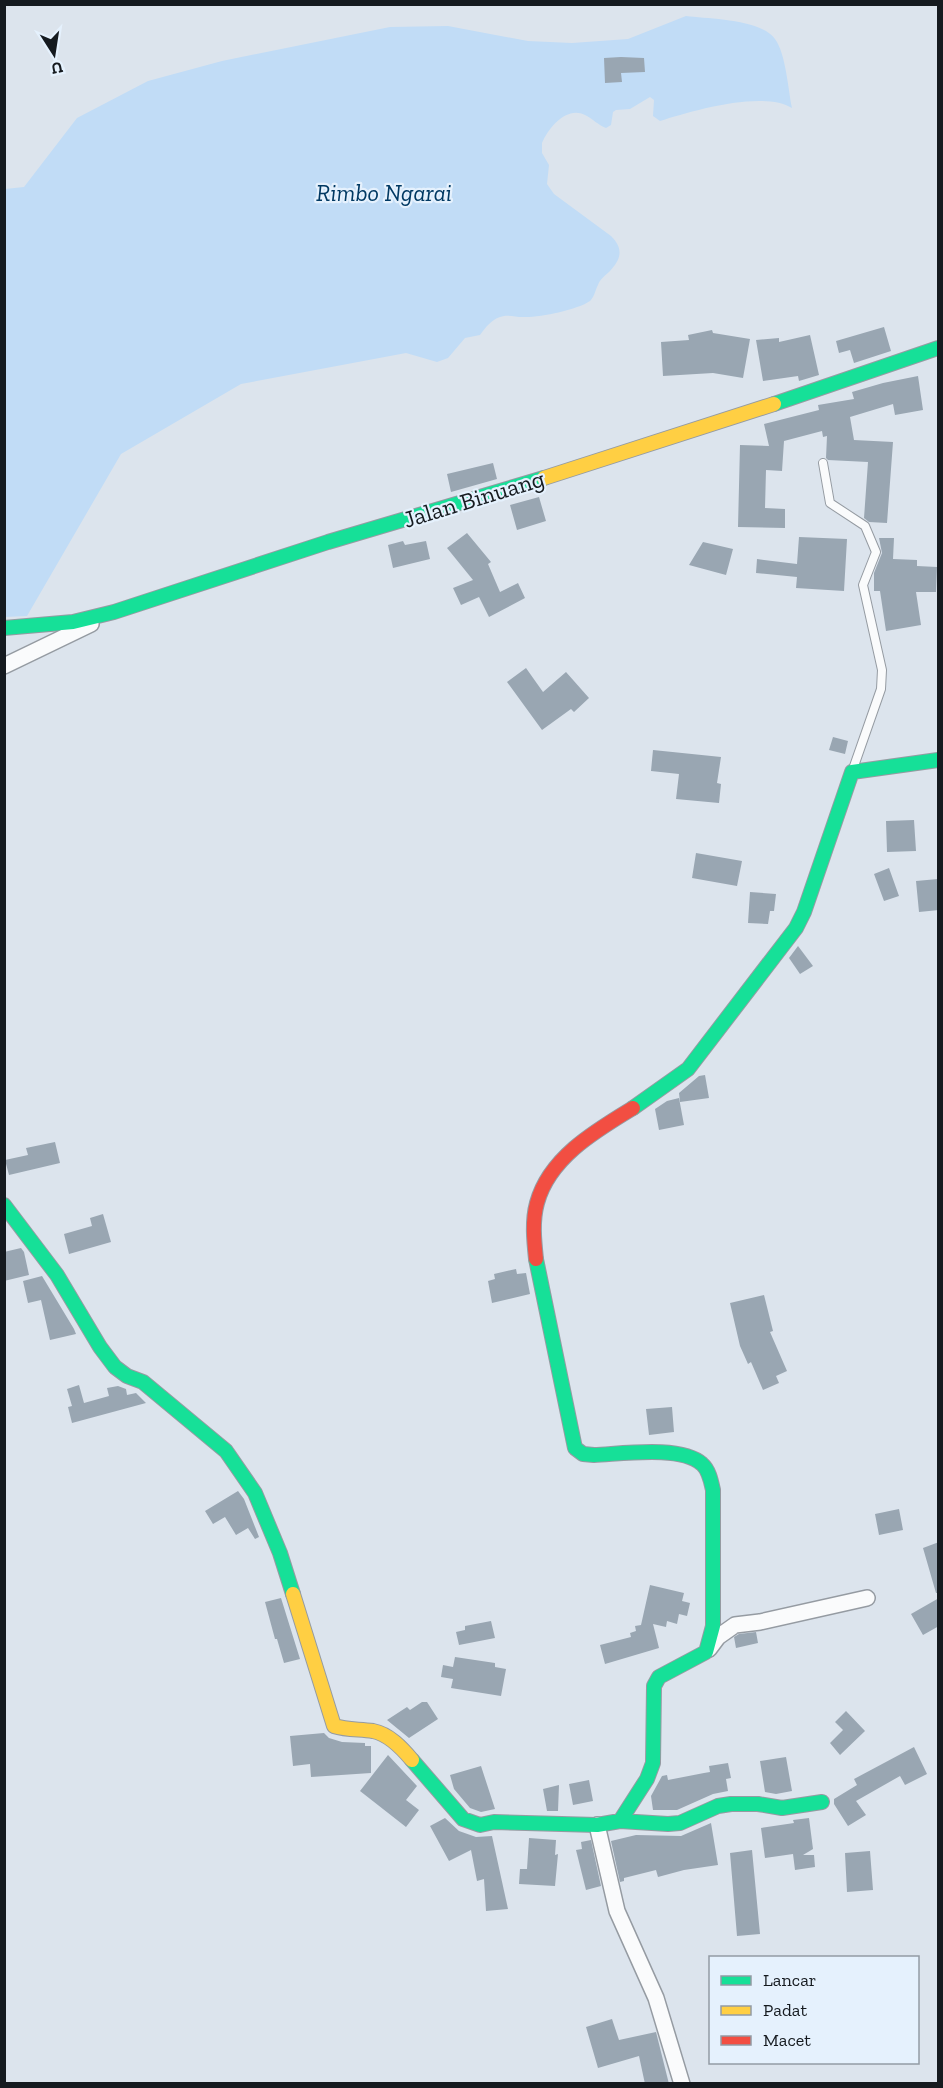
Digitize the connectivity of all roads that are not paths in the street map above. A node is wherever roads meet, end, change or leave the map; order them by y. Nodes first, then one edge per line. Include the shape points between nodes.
1 (939, 348) edge
2 (823, 463) dead end
3 (114, 612) junction
4 (4, 628) edge
5 (4, 666) edge
6 (939, 760) edge
7 (852, 771) junction
8 (4, 1205) edge
9 (867, 1598) dead end
10 (706, 1653) junction
11 (822, 1802) dead end
12 (620, 1821) junction
13 (597, 1825) junction
14 (682, 2084) edge

1 - 3 street, Jalan Binuang
2 - 7 lane via 830,503 865,526 876,552 863,585 882,670 880,689
3 - 4 street, Jalan Binuang via 73,622
3 - 5 street
6 - 7 street
7 - 10 street via 796,928 688,1069 592,1134 556,1166 538,1196 533,1231 536,1260 575,1448 594,1455 691,1457 710,1474 713,1626
8 - 13 street via 57,1275 115,1367 143,1382 226,1451 255,1492 280,1553 334,1726 385,1735 463,1819 480,1825
9 - 10 street via 735,1626 718,1637
10 - 12 street via 659,1677 654,1686 653,1763 648,1779
11 - 12 street via 782,1808 731,1804 680,1823
12 - 13 street
13 - 14 street via 617,1911 656,1998

